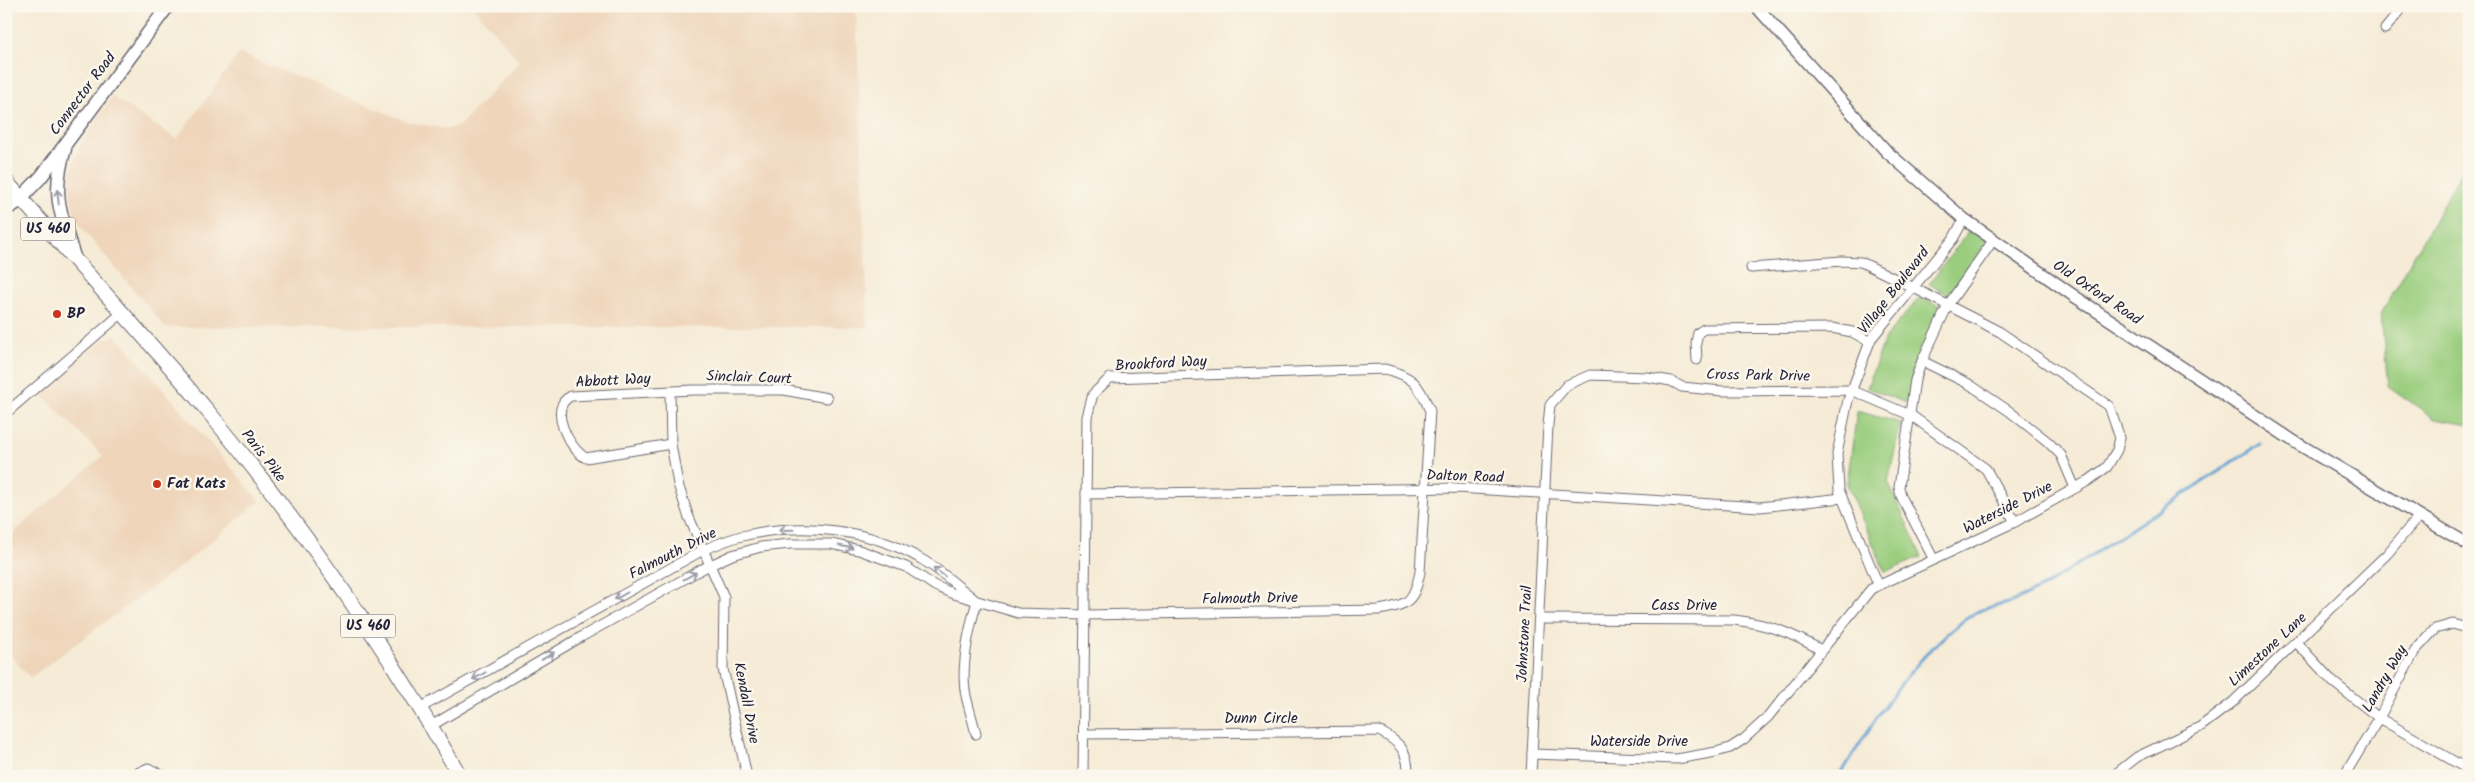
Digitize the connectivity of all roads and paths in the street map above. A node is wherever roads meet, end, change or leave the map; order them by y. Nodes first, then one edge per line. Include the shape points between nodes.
1 (168, 6) edge
2 (1756, 6) edge
3 (2404, 6) edge
4 (2386, 29) dead end
5 (68, 140) junction
6 (6, 182) edge
7 (21, 198) junction
8 (6, 207) edge
9 (1964, 219) junction
10 (1994, 239) junction
11 (75, 260) junction
12 (1751, 268) dead end
13 (1914, 288) junction
14 (1948, 305) junction
15 (122, 313) junction
16 (1870, 342) junction
17 (1697, 360) dead end
18 (1922, 361) junction
19 (1851, 390) junction
20 (670, 392) junction
21 (828, 398) dead end
22 (6, 413) edge
23 (1909, 414) junction
24 (671, 444) junction
25 (2074, 488) junction
26 (1426, 489) junction
27 (1086, 494) junction
28 (1546, 495) junction
29 (1842, 498) junction
30 (2419, 516) junction
31 (2015, 522) junction
32 (2469, 545) edge
33 (703, 550) junction
34 (1934, 560) junction
35 (711, 565) junction
36 (1878, 584) junction
37 (977, 601) junction
38 (1084, 615) junction
39 (1540, 620) junction
40 (2469, 629) edge
41 (2296, 642) junction
42 (1821, 650) junction
43 (420, 708) junction
44 (2379, 718) junction
45 (431, 726) junction
46 (976, 734) dead end
47 (1085, 734) junction
48 (1532, 754) junction
49 (2469, 770) edge
50 (131, 776) edge
51 (164, 776) edge
52 (460, 776) edge
53 (747, 776) edge
54 (1083, 776) edge
55 (1408, 776) edge
56 (1531, 776) edge
57 (2113, 776) edge
58 (2344, 776) edge

1 - 5 main road, Connector Road
2 - 9 street, Old Oxford Road via 1888,152
3 - 4 street
5 - 7 main road, Connector Road
11 -> 5 main road via 57,200 58,171
6 - 7 main road, Paris Pike / US 460
7 - 8 highway
7 - 11 main road, Paris Pike / US 460
9 - 10 street, Old Oxford Road
9 - 13 street, Village Boulevard via 1953,239
10 - 14 street
10 - 30 street, Old Oxford Road via 2077,298 2295,442
11 - 15 main road, Paris Pike / US 460
12 - 13 street, Waterside Drive via 1861,262
13 - 14 street, Waterside Drive
13 - 16 street, Village Boulevard
14 - 18 street
14 - 25 street, Waterside Drive via 2000,332 2109,406 2120,438 2117,450 2107,467
15 - 22 street
15 - 43 main road, Paris Pike / US 460 via 212,416 271,492 348,597
16 - 17 street via 1852,332 1832,328 1704,330 1698,333
16 - 19 street, Village Boulevard
18 - 23 street
18 - 25 street via 1968,384 2047,441 2061,455
19 - 23 street, Cross Park Drive
19 - 28 street, Cross Park Drive via 1707,390 1647,377 1590,374 1567,385 1550,405
19 - 29 street, Village Boulevard via 1837,454 1836,474
20 - 21 street, Sinclair Court via 784,390
20 - 24 street, Kendall Drive
20 - 24 street, Abbott Way via 571,396 563,400 560,411 573,446 586,458
23 - 31 street, Cross Park Drive via 1986,469
23 - 34 street via 1899,487
24 - 33 street, Kendall Drive via 678,484
25 - 31 street, Waterside Drive
26 - 27 street, Dalton Road
26 - 27 street, Brookford Way via 1430,410 1423,392 1412,380 1385,369 1110,378 1093,394 1087,417
26 - 28 street, Dalton Road via 1457,488
26 - 38 street, Falmouth Drive via 1416,592 1400,606 1378,610
27 - 38 street, Brookford Way
28 - 29 street, Dalton Road via 1760,507
28 - 39 street, Johnstone Trail
29 - 36 street, Village Boulevard
30 - 32 street, Old Oxford Road
30 - 41 street, Limestone Lane via 2387,554
31 - 34 street, Waterside Drive
33 - 35 street, Kendall Drive
37 -> 33 street, Falmouth Drive via 922,559 888,542 858,534 820,529 773,530 740,536
33 -> 43 street, Falmouth Drive
34 - 36 street, Waterside Drive
35 -> 37 street, Falmouth Drive via 761,547 831,544 889,560 935,586
45 -> 35 street, Falmouth Drive
35 - 53 street, Kendall Drive via 724,597 723,669
36 - 42 street, Waterside Drive via 1863,597
37 - 38 street, Falmouth Drive via 1018,613
37 - 46 street via 969,634 966,694
38 - 47 street, Brookford Way
39 - 42 street, Cass Drive via 1734,620 1782,630
39 - 48 street, Johnstone Trail
40 - 44 street, Landry Way via 2453,624 2435,629 2415,651
41 - 44 street via 2333,682
41 - 57 street, Limestone Lane via 2233,702 2200,727 2137,757
42 - 48 street, Waterside Drive via 1768,717 1744,740 1730,748 1677,759
43 - 45 main road, Paris Pike / US 460
44 - 49 street
44 - 58 street, Landry Way
45 - 52 main road, Paris Pike / US 460
47 - 54 street, Brookford Way
47 - 55 street, Dunn Circle via 1379,732 1401,745 1409,761
48 - 56 street, Johnstone Trail
50 - 51 street via 148,768

